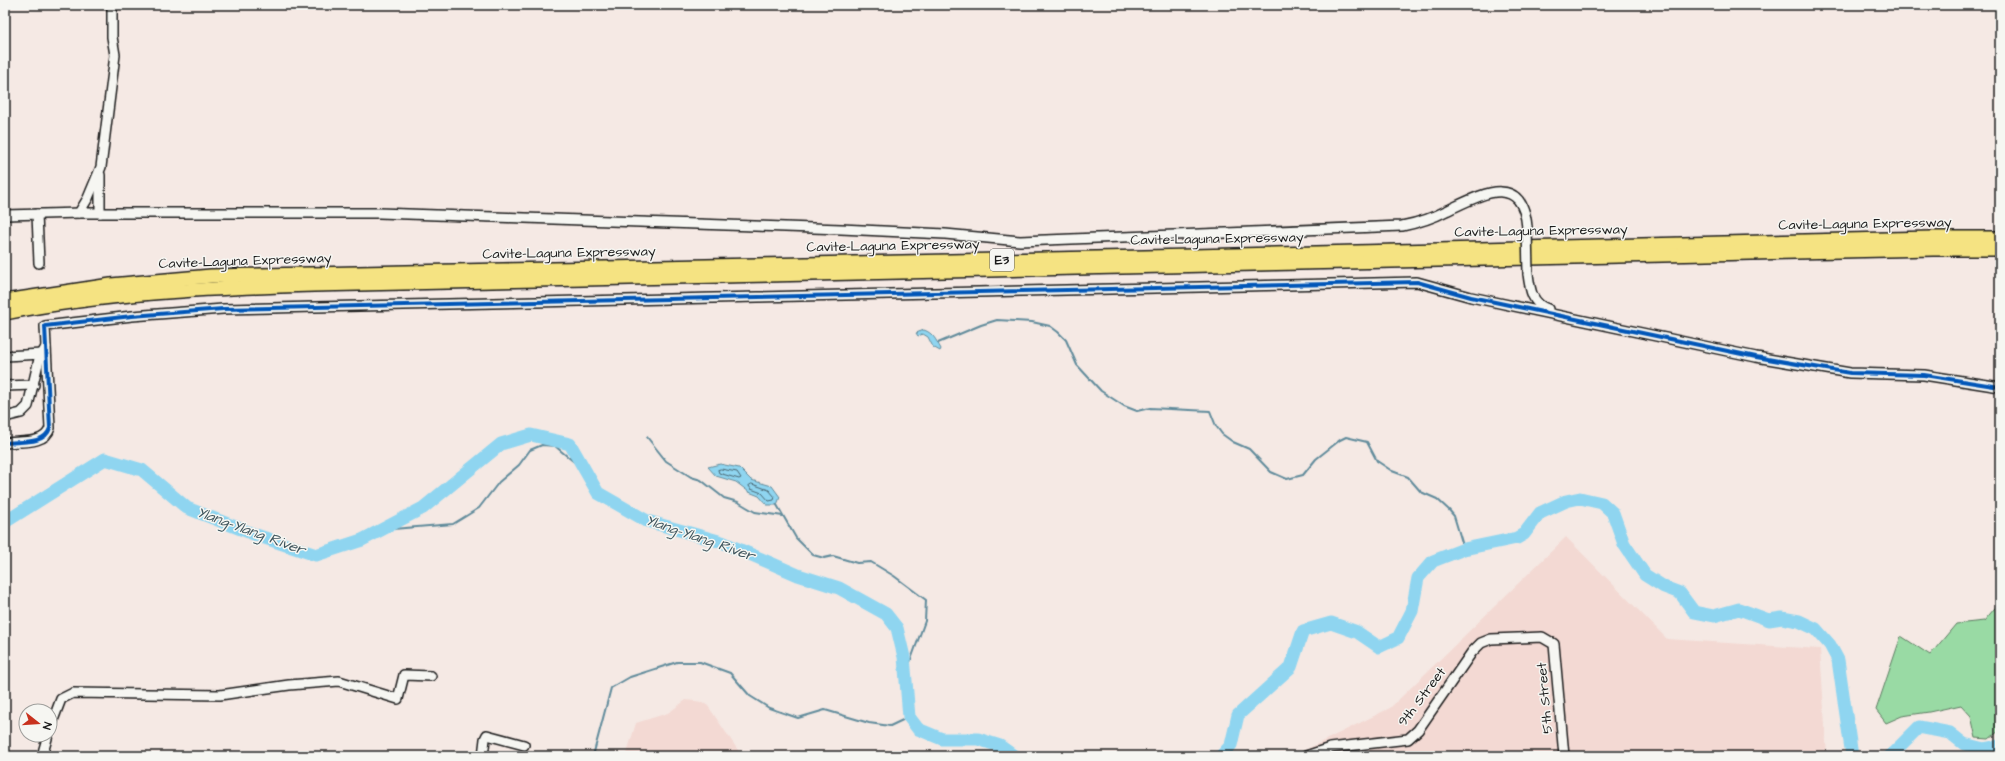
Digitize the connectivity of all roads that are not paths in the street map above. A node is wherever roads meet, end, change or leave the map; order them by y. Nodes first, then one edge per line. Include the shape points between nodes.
1 (112, 5) edge
2 (100, 172) junction
3 (79, 213) junction
4 (100, 213) junction
5 (37, 214) junction
6 (5, 215) edge
7 (2000, 238) edge
8 (2000, 249) edge
9 (39, 263) dead end
10 (5, 301) edge
11 (5, 313) edge
12 (1576, 319) junction
13 (44, 350) junction
14 (5, 356) edge
15 (34, 385) junction
16 (5, 386) edge
17 (2000, 387) edge
18 (5, 417) edge
19 (5, 443) edge
20 (1548, 639) joint
21 (431, 676) dead end
22 (58, 708) edge
23 (46, 743) edge
24 (524, 745) dead end
25 (42, 756) edge
26 (484, 756) edge
27 (1306, 756) edge
28 (1564, 756) edge

1 - 2 street via 115,56
2 - 3 street
2 - 4 street
3 - 4 street
3 - 5 street
4 - 12 street, bridge via 378,213 841,229 1020,241 1402,226 1432,217 1488,192 1498,191 1512,194 1525,211 1528,274 1536,302 1544,308
5 - 6 street
5 - 9 street
7 - 10 highway, Cavite–Laguna Expressway / E3 via 211,276 104,286
8 - 11 highway, Cavite–Laguna Expressway / E3 via 307,285 160,292 53,304
12 - 13 street via 1471,297 1418,282 223,309 45,326
12 - 17 street via 1695,345 1850,373 1924,375
13 - 14 street
13 - 15 street via 39,359
13 - 19 street via 50,428 48,435 43,439
15 - 16 street
15 - 18 street via 28,406 21,413
20 - 27 street, 9th Street via 1491,639 1482,643 1472,652 1418,730 1408,739 1330,748
20 - 28 street, 5th Street via 1554,644
21 - 22 street via 404,675 398,699 339,681 220,695 73,693 61,700
23 - 25 street
24 - 26 street via 487,734

